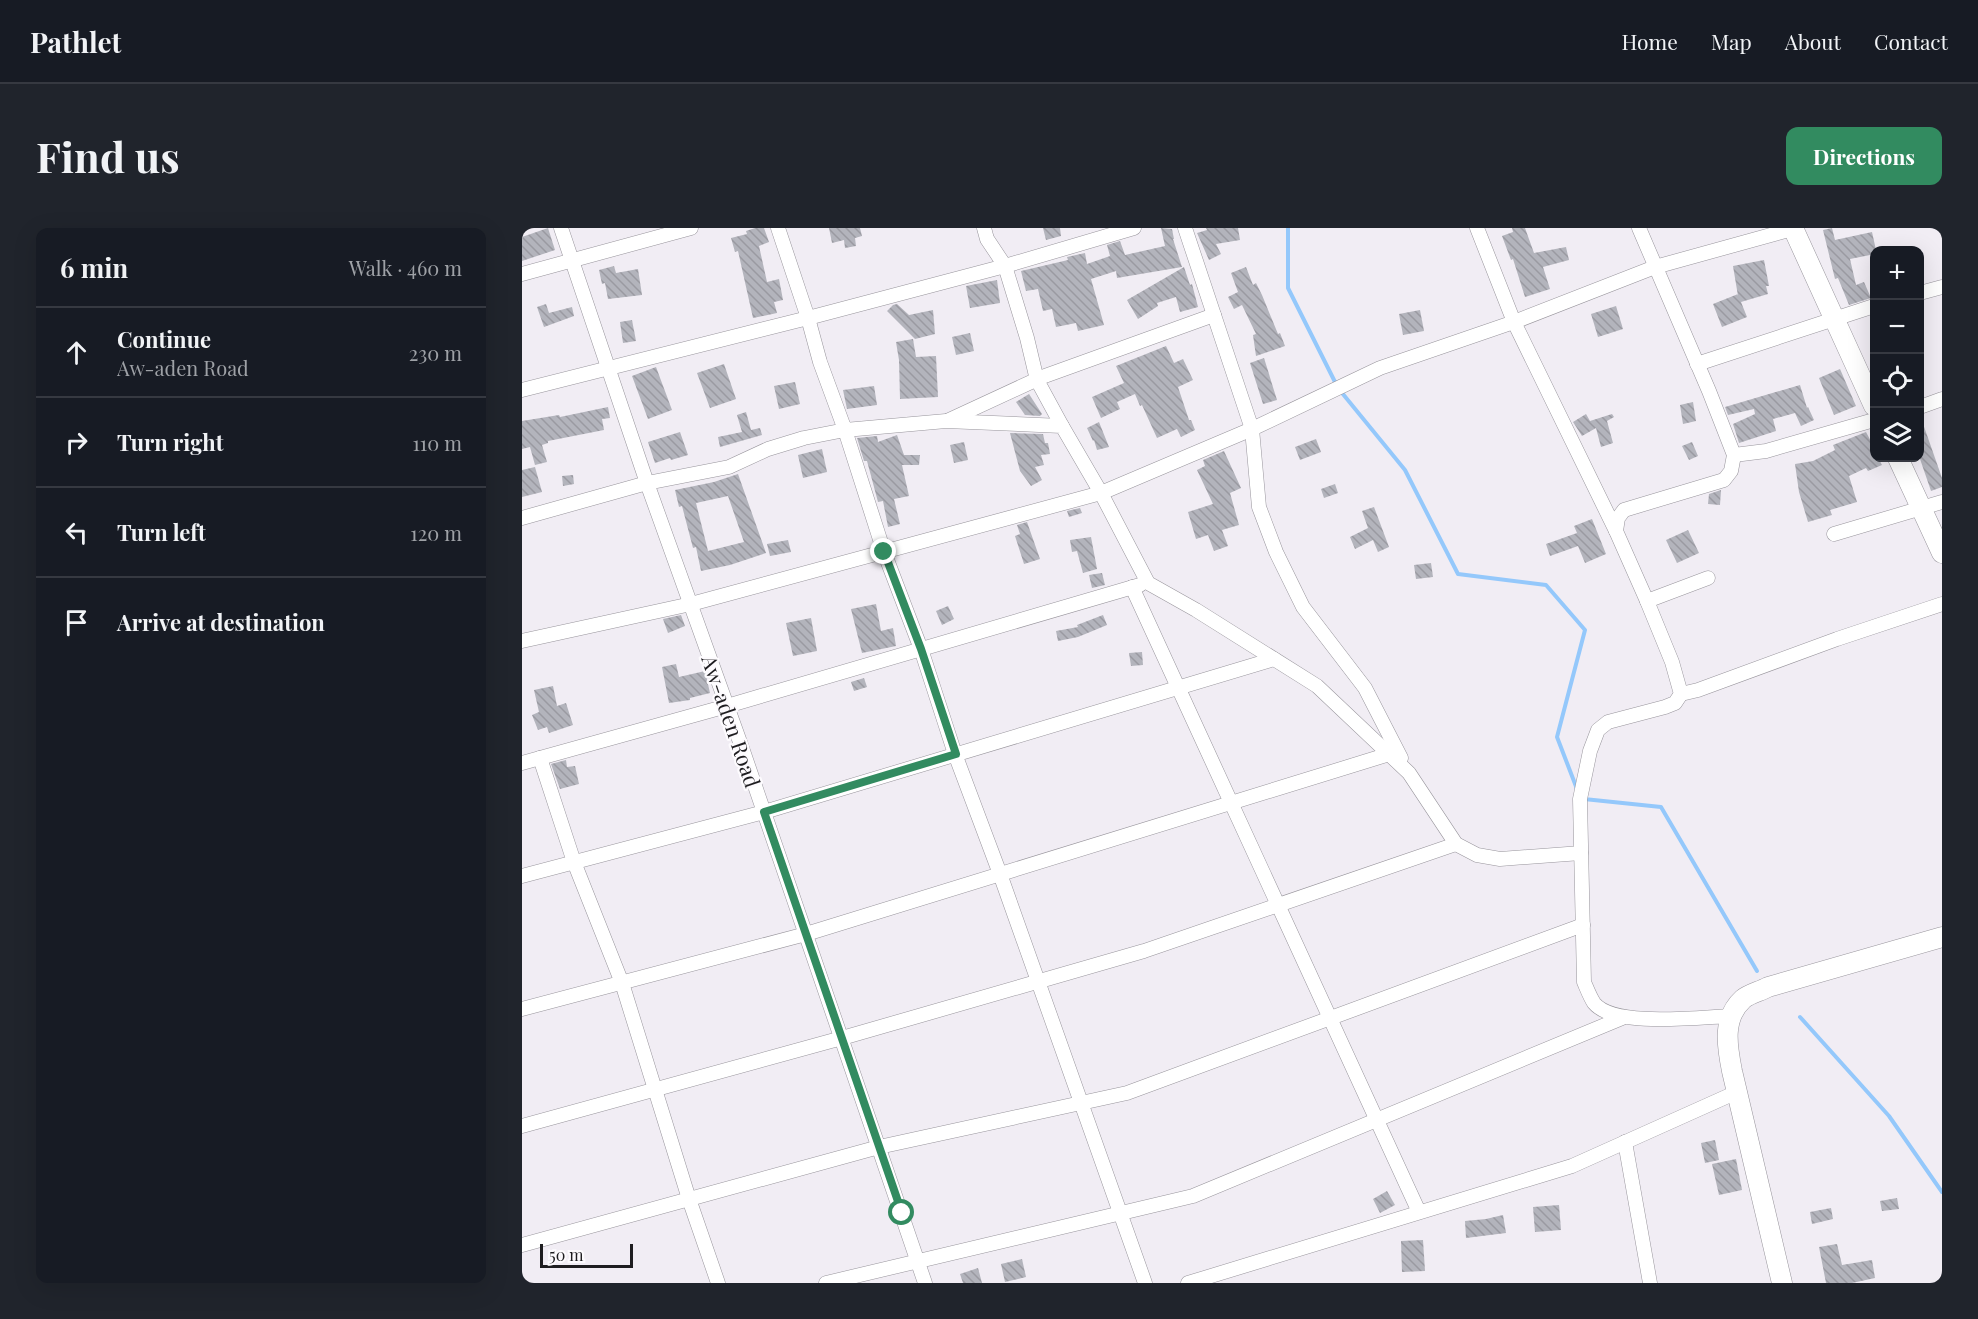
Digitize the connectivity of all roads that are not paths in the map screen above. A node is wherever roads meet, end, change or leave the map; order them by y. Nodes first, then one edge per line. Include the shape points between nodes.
1 (561, 228) edge
2 (691, 228) edge
3 (778, 228) edge
4 (984, 228) edge
5 (1134, 228) edge
6 (1185, 228) edge
7 (1477, 228) edge
8 (1639, 228) edge
9 (1794, 228) edge
10 (573, 261) junction
11 (1005, 266) junction
12 (1655, 267) junction
13 (522, 274) edge
14 (1942, 287) edge
15 (1924, 292) edge
16 (1870, 307) edge
17 (1214, 315) junction
18 (808, 318) junction
19 (1834, 318) junction
20 (1514, 322) junction
21 (1697, 364) junction
22 (609, 367) junction
23 (1037, 380) junction
24 (522, 390) edge
25 (1870, 395) edge
26 (1942, 399) edge
27 (1924, 405) edge
28 (946, 421) junction
29 (1870, 421) edge
30 (1062, 426) junction
31 (1252, 429) junction
32 (845, 430) junction
33 (1734, 455) junction
34 (1900, 462) edge
35 (647, 483) junction
36 (1101, 493) junction
37 (1942, 502) edge
38 (1921, 508) junction
39 (522, 518) edge
40 (1616, 531) junction
41 (1834, 534) dead end
42 (884, 552) junction
43 (1942, 553) edge
44 (1708, 578) dead end
45 (1148, 583) junction
46 (1132, 587) junction
47 (1647, 601) junction
48 (691, 604) junction
49 (1942, 604) edge
50 (522, 641) edge
51 (921, 649) junction
52 (1274, 659) junction
53 (1178, 688) junction
54 (1682, 694) junction
55 (727, 706) junction
56 (1394, 753) junction
57 (956, 754) junction
58 (540, 758) junction
59 (522, 763) edge
60 (1230, 804) junction
61 (764, 812) junction
62 (1456, 844) junction
63 (1581, 853) junction
64 (574, 862) junction
65 (1000, 874) junction
66 (522, 876) edge
67 (1279, 905) junction
68 (1583, 925) junction
69 (806, 934) junction
70 (1942, 937) edge
71 (1037, 982) junction
72 (622, 983) junction
73 (522, 1009) edge
74 (1731, 1016) junction
75 (1331, 1018) junction
76 (1622, 1018) junction
77 (842, 1038) junction
78 (655, 1090) junction
79 (1737, 1092) junction
80 (1081, 1103) junction
81 (1377, 1119) junction
82 (522, 1126) edge
83 (1625, 1142) junction
84 (879, 1147) junction
85 (689, 1199) junction
86 (1419, 1212) junction
87 (1120, 1213) junction
88 (522, 1245) edge
89 (918, 1260) junction
90 (718, 1283) edge
91 (826, 1283) edge
92 (925, 1283) edge
93 (1145, 1283) edge
94 (1188, 1283) edge
95 (1650, 1283) edge
96 (1782, 1283) edge

1 - 10 street, Aw-aden Road
2 - 10 street
3 - 18 street
4 - 11 street
5 - 11 street
6 - 17 street
7 - 20 street
8 - 12 street
9 - 12 street
9 - 19 street
10 - 13 street
10 - 22 street, Aw-aden Road
11 - 18 street
11 - 23 street
12 - 20 street
12 - 21 street
14 - 15 street
16 - 19 street
17 - 23 street
17 - 31 street
18 - 22 street
18 - 32 street
19 - 21 street
19 - 25 street
20 - 31 street via 1380,368
20 - 40 street
21 - 33 street
22 - 24 street
22 - 35 street, Aw-aden Road
23 - 28 street
23 - 30 street
26 - 27 street
28 - 30 street
28 - 32 street
29 - 33 street via 1766,451
30 - 36 street
31 - 36 street
31 - 56 street via 1259,507 1276,552 1303,607 1365,688
32 - 35 street via 768,449 729,468
32 - 42 street
33 - 40 street via 1731,471 1724,480 1624,510
34 - 38 street
35 - 39 street
35 - 48 street, Aw-aden Road
36 - 42 street
36 - 45 street
37 - 38 street
38 - 41 street
38 - 43 street
40 - 47 street
42 - 48 street
42 - 51 street
44 - 47 street
45 - 46 street
45 - 52 street
46 - 51 street
46 - 53 street
47 - 54 street
48 - 50 street
48 - 55 street, Aw-aden Road
49 - 54 street
51 - 55 street
51 - 57 street
52 - 53 street
52 - 56 street via 1317,686
53 - 57 street
53 - 60 street
54 - 63 street via 1675,703 1608,722 1598,730 1580,799
55 - 58 street
55 - 61 street, Aw-aden Road
56 - 60 street
56 - 62 street
57 - 61 street
57 - 65 street
58 - 59 street
58 - 64 street
60 - 65 street
60 - 67 street
61 - 64 street
61 - 69 street, Aw-aden Road
62 - 63 street via 1477,855 1500,859
62 - 67 street
63 - 68 street
64 - 66 street
64 - 72 street
65 - 69 street
65 - 71 street
67 - 71 street
67 - 75 street
68 - 75 street
68 - 76 street via 1584,982 1595,1005
69 - 72 street
69 - 77 street, Aw-aden Road
70 - 74 street via 1768,987 1743,999
71 - 77 street
71 - 80 street
72 - 73 street
72 - 78 street
74 - 76 street
74 - 79 street via 1726,1040
75 - 80 street via 1127,1094
75 - 81 street
76 - 81 street
77 - 78 street
77 - 84 street, Aw-aden Road
78 - 82 street
78 - 85 street
79 - 83 street
79 - 96 street
80 - 84 street
80 - 87 street
81 - 86 street
81 - 87 street via 1193,1196
83 - 86 street via 1572,1166
83 - 95 street
84 - 85 street
84 - 89 street, Aw-aden Road
85 - 88 street
85 - 90 street
86 - 94 street
87 - 89 street
87 - 93 street
89 - 91 street
89 - 92 street, Aw-aden Road

